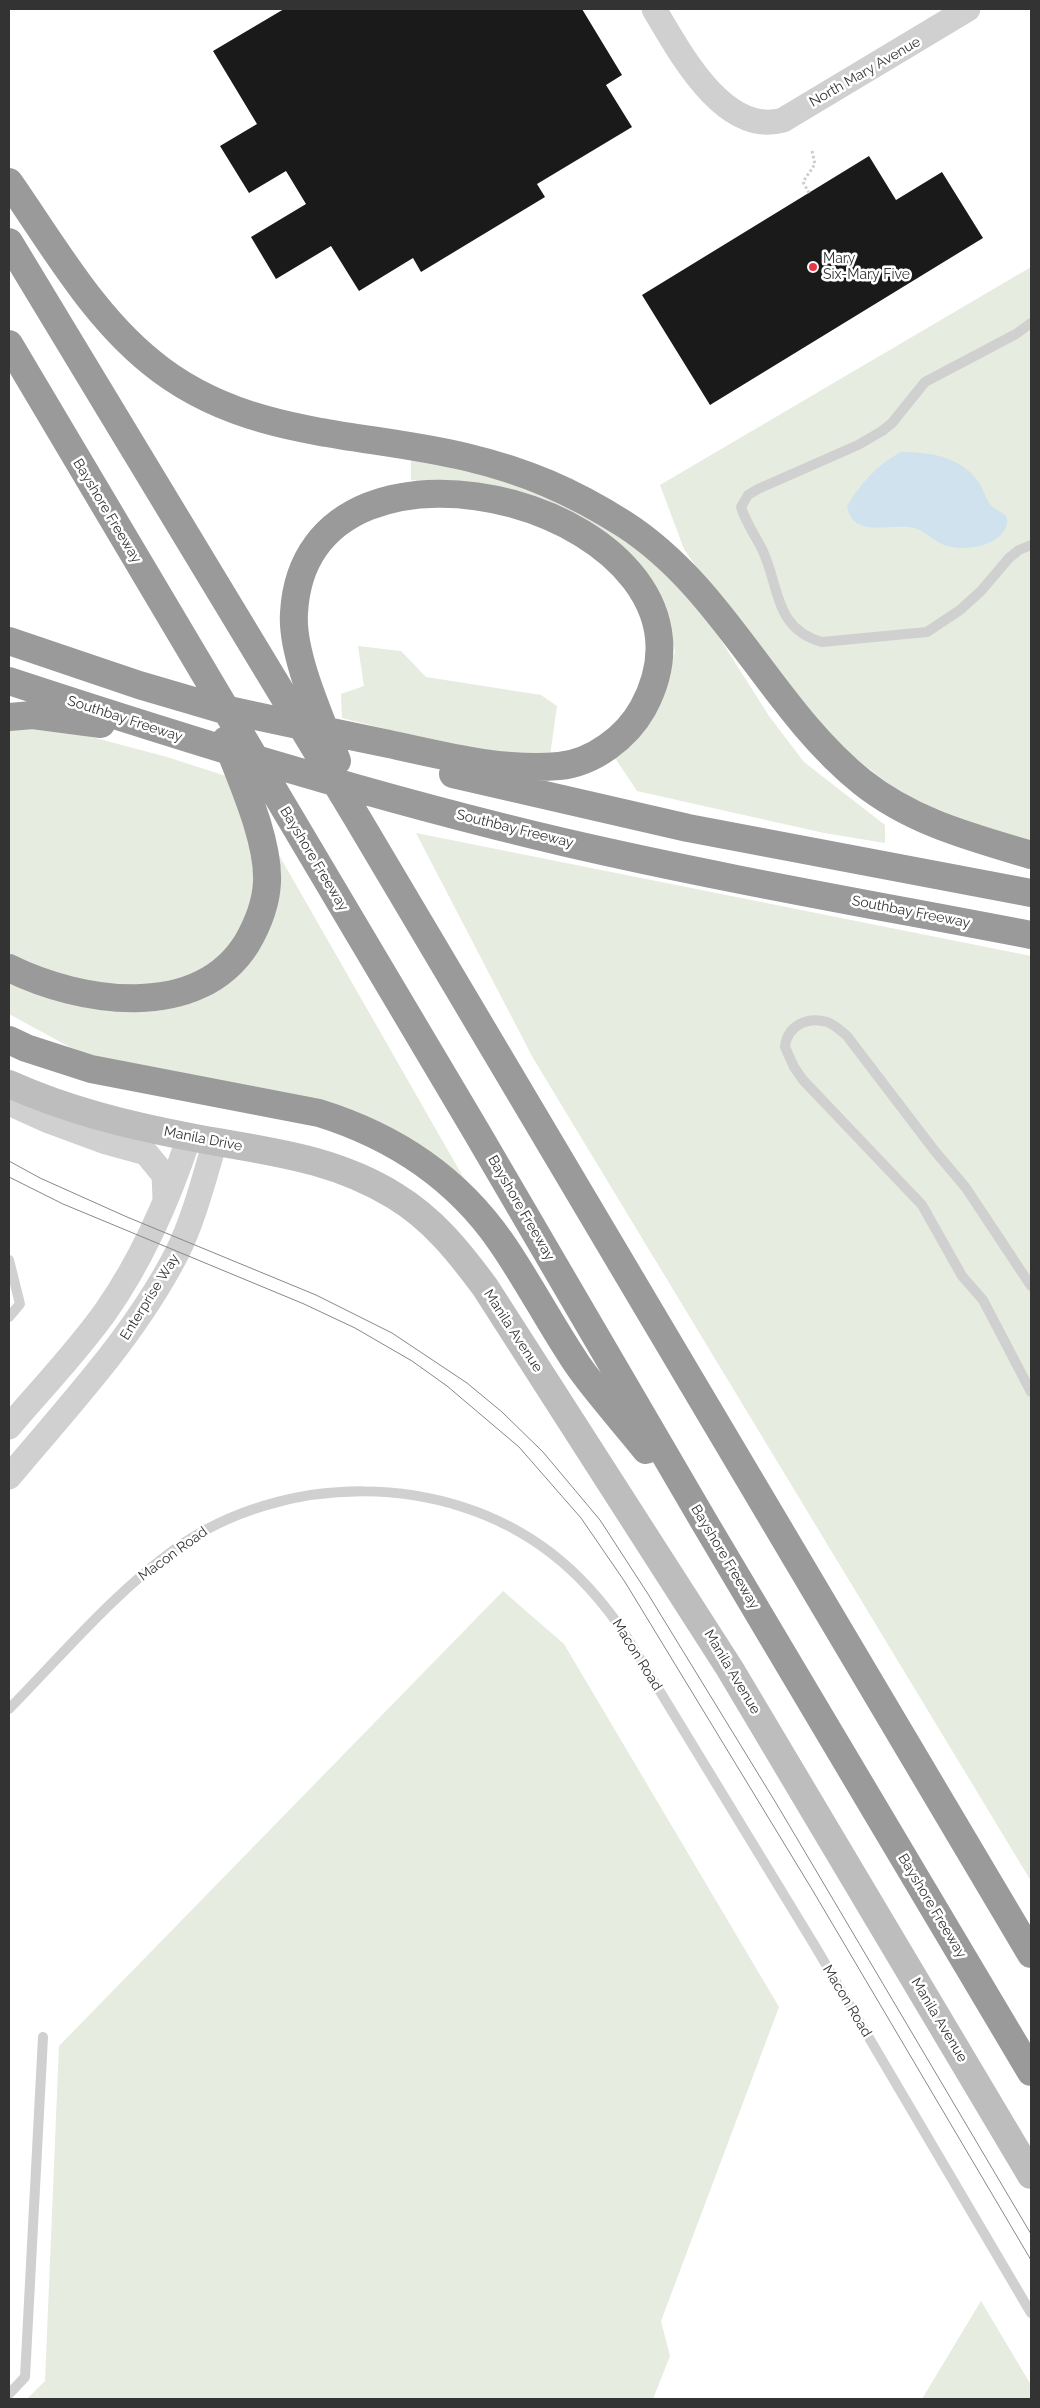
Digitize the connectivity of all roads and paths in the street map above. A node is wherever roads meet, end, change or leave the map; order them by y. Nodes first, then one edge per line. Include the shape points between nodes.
1 (654, 9) edge
2 (968, 9) edge
3 (812, 151) dead end
4 (9, 182) edge
5 (809, 193) dead end
6 (9, 242) edge
7 (1031, 323) edge
8 (9, 344) edge
9 (1031, 545) edge
10 (9, 641) edge
11 (199, 666) junction
12 (9, 682) edge
13 (9, 717) edge
14 (167, 733) junction
15 (399, 754) junction
16 (356, 816) junction
17 (1031, 855) edge
18 (1031, 893) edge
19 (1031, 935) edge
20 (9, 968) edge
21 (9, 1024) edge
22 (9, 1040) edge
23 (91, 1069) junction
24 (9, 1084) edge
25 (9, 1103) edge
26 (202, 1139) junction
27 (396, 1196) joint
28 (165, 1199) junction
29 (9, 1260) edge
30 (1031, 1286) edge
31 (9, 1317) edge
32 (1031, 1392) edge
33 (9, 1428) edge
34 (9, 1477) edge
35 (706, 1525) junction
36 (9, 1709) edge
37 (1031, 1954) edge
38 (43, 2037) dead end
39 (1031, 2072) edge
40 (1031, 2176) edge
41 (1031, 2313) edge
42 (9, 2394) edge

1 - 2 street, North Mary Avenue via 679,51 728,108 742,118 770,124 783,120
3 - 5 path via 815,164 803,182
4 - 17 highway via 93,303 123,338 190,390 227,409 268,422 463,456 526,473 580,498 627,526 673,563 709,601 811,732 864,783 900,808 936,826
6 - 16 highway
7 - 9 lane via 925,382 882,432 748,494 741,507 761,548 785,617 806,637 822,642 927,632 960,610 1009,558
8 - 11 highway, Bayshore Freeway
10 - 15 highway via 139,685
11 - 20 highway via 264,852 267,881 263,908 242,950 227,968 209,981 186,992 157,996 119,998 78,992 34,980
11 - 35 highway, Bayshore Freeway
12 - 14 highway, Southbay Freeway
13 - 14 highway via 33,715
14 - 19 highway, Southbay Freeway via 304,774 562,842
15 - 16 highway via 528,768 563,766 594,756 617,740 638,718 652,692 659,664 660,638 655,614 643,587 622,562 557,520 528,508 484,498 413,494 382,500 359,509 335,525 306,562 297,585 293,616 307,678
15 - 18 highway via 546,797 688,828
16 - 37 highway
21 - 23 highway
22 - 23 highway
23 - 35 highway via 319,1113 380,1136 430,1167 456,1189 500,1241 578,1364
24 - 26 main road, Manila Drive via 97,1117
25 - 28 street via 90,1136 146,1153 164,1175
26 - 27 main road, Manila Drive via 334,1166
26 - 28 street via 176,1176
26 - 34 street, Enterprise Way via 183,1240 147,1306 111,1356
27 - 40 main road, Manila Avenue via 443,1234 484,1287 674,1580 730,1668
28 - 33 street via 135,1265 105,1312
29 - 31 lane via 20,1304
30 - 32 lane via 966,1188 847,1036 829,1022 805,1021 796,1026 786,1039 785,1047 794,1068 922,1205 962,1276 983,1300
35 - 39 highway, Bayshore Freeway
36 - 41 lane, Macon Road via 147,1571 176,1548 244,1512 319,1494 393,1493 436,1499 478,1512 515,1530 550,1552 578,1576 604,1603 625,1634 820,1954
38 - 42 lane via 25,2377

